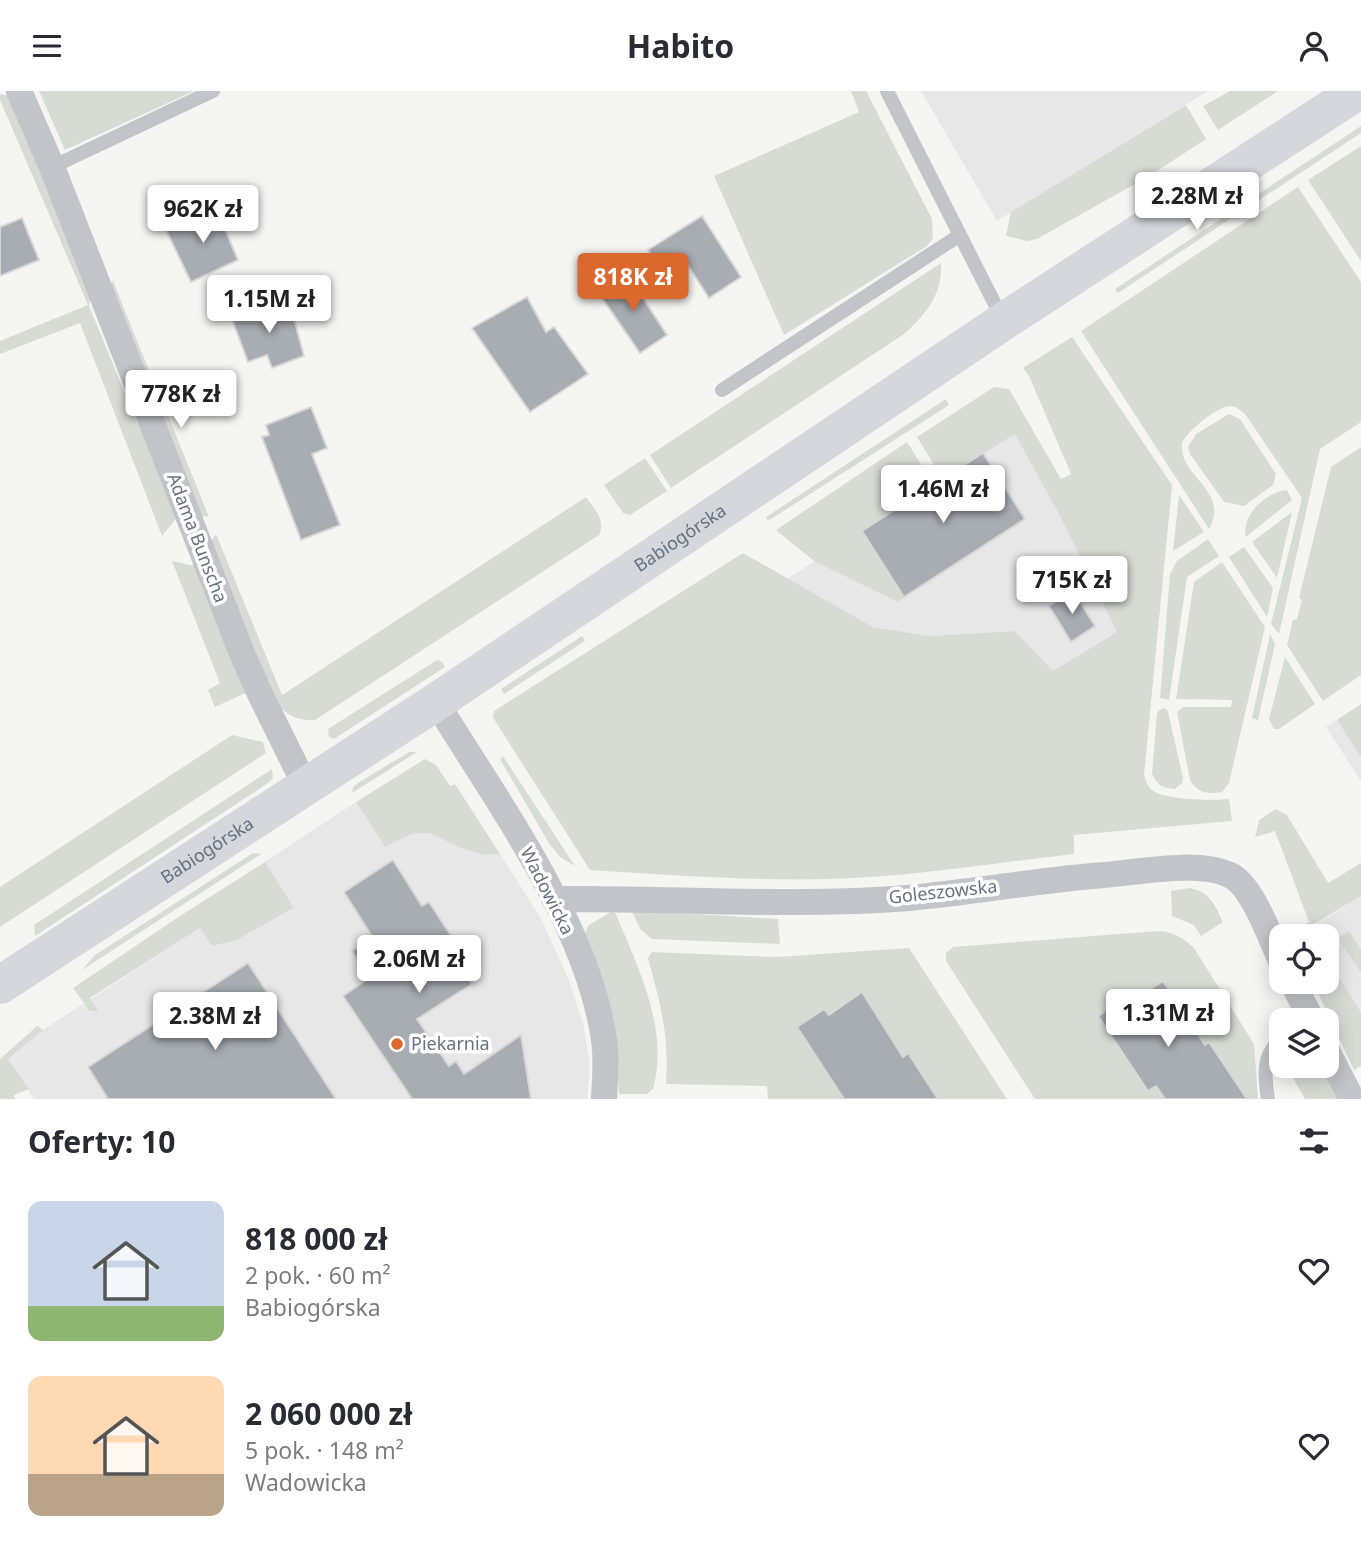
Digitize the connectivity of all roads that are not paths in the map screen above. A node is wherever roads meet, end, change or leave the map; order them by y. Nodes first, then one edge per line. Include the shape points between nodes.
1 (19, 91) edge
2 (213, 91) edge
3 (887, 91) edge
4 (1358, 91) edge
5 (52, 167) junction
6 (960, 235) junction
7 (1004, 321) junction
8 (722, 390) dead end
9 (436, 702) junction
10 (306, 787) junction
11 (554, 899) junction
12 (1269, 937) edge
13 (0, 985) edge
14 (1269, 1055) edge
15 (1339, 1074) edge
16 (604, 1099) edge
17 (1268, 1099) edge
18 (1352, 1099) edge

1 - 5 street, Adama Bunscha
2 - 5 lane
3 - 6 lane
4 - 7 street, Babiogórska
5 - 10 street, Adama Bunscha via 243,656
6 - 7 lane
6 - 8 lane
7 - 9 street, Babiogórska
9 - 10 street, Babiogórska
9 - 11 street, Wadowicka
10 - 13 street, Babiogórska
11 - 12 street, Goleszowska via 811,902 910,898 1189,868 1233,876 1245,888
11 - 16 street, Wadowicka via 597,1008 604,1041
14 - 17 lane via 1265,1076
15 - 18 street

